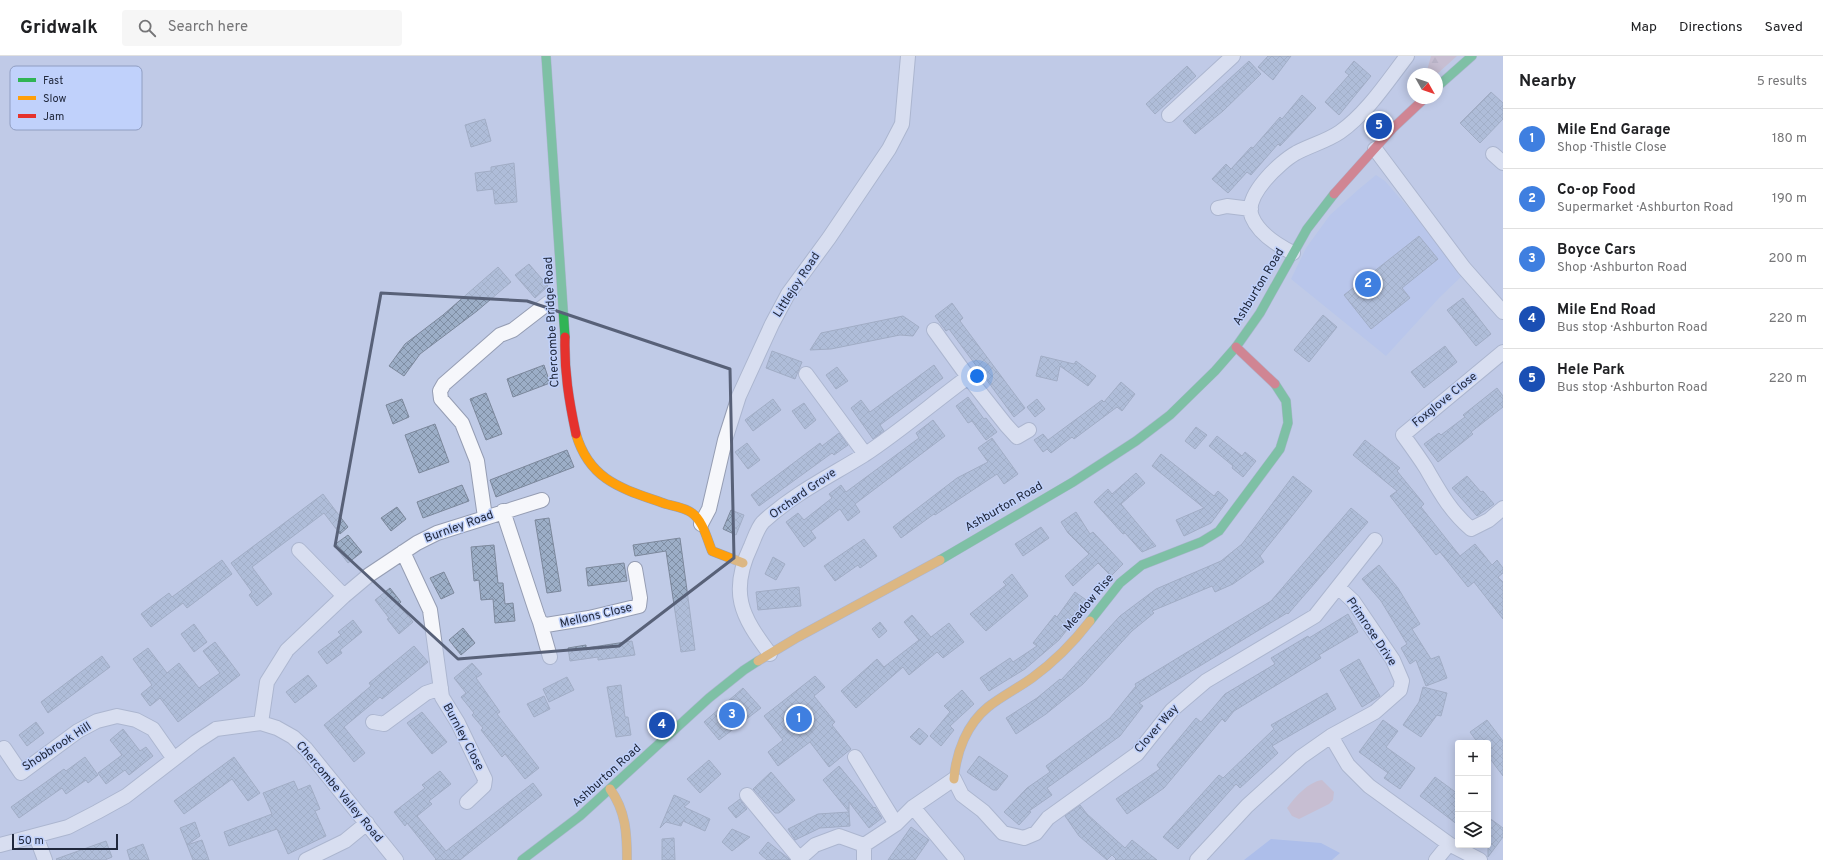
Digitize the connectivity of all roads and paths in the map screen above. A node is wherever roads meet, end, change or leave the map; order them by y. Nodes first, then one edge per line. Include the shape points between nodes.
1 (546, 56) edge
2 (908, 56) edge
3 (1233, 56) edge
4 (1407, 56) edge
5 (1472, 56) edge
6 (1443, 82) edge
7 (1419, 104) edge
8 (1169, 115) dead end
9 (1375, 149) junction
10 (1218, 208) dead end
11 (1251, 209) junction
12 (1293, 253) junction
13 (548, 303) dead end
14 (1503, 312) edge
15 (934, 330) dead end
16 (1236, 347) junction
17 (1503, 352) edge
18 (806, 374) dead end
19 (968, 377) junction
20 (1029, 430) dead end
21 (865, 454) junction
22 (542, 500) dead end
23 (1503, 508) edge
24 (503, 511) junction
25 (485, 517) junction
26 (701, 524) junction
27 (1375, 540) dead end
28 (299, 550) dead end
29 (403, 552) junction
30 (743, 563) junction
31 (635, 569) dead end
32 (1339, 588) junction
33 (344, 596) junction
34 (540, 622) junction
35 (770, 654) junction
36 (550, 657) dead end
37 (440, 688) junction
38 (373, 722) dead end
39 (261, 723) junction
40 (1331, 736) junction
41 (4, 748) dead end
42 (855, 757) dead end
43 (174, 759) junction
44 (954, 779) junction
45 (610, 789) junction
46 (747, 795) dead end
47 (467, 802) dead end
48 (913, 806) junction
49 (367, 823) junction
50 (896, 824) junction
51 (36, 836) junction
52 (1449, 844) junction
53 (864, 845) junction
54 (0, 846) edge
55 (799, 859) edge
56 (45, 860) edge
57 (306, 860) edge
58 (396, 860) edge
59 (522, 860) edge
60 (627, 860) edge
61 (864, 860) edge
62 (957, 860) edge
63 (1197, 860) edge
64 (1436, 860) edge
65 (1480, 860) edge

1 - 26 street, Chercombe Bridge Road via 565,324 564,363 577,436 584,453 600,475 616,486 692,514
2 - 26 street, Littlejoy Road via 902,124 889,149 788,294 772,324 739,396 725,440 709,509
3 - 8 street
4 - 11 street via 1372,101 1350,123 1334,136 1296,153 1278,166 1259,188
5 - 6 street
7 - 9 street, Ashburton Road
9 - 12 street, Ashburton Road via 1307,229
9 - 14 street via 1464,268
10 - 11 street via 1227,206
11 - 12 street via 1259,229 1271,240
12 - 16 street, Ashburton Road via 1260,313
13 - 25 street via 514,330 500,334 444,384 440,391 441,399 462,423 477,461
15 - 19 street
16 - 35 street, Ashburton Road via 1170,415 1113,456 905,580
16 - 44 street, Meadow Rise via 1271,379 1286,400 1288,423 1280,449 1218,531 1208,539 1176,549 1142,565 1108,596 1066,650 1021,686 987,707 973,722 962,743 954,766
17 - 23 street, Foxglove Close via 1403,435 1444,501 1471,530
18 - 21 street
19 - 20 street via 1017,437
19 - 21 street, Orchard Grove
21 - 30 street, Orchard Grove via 806,489 762,523
22 - 24 street, Burnley Road
24 - 25 street, Burnley Road
24 - 34 street
25 - 29 street, Burnley Road via 437,533
26 - 30 street, Chercombe Bridge Road via 712,551
27 - 32 street, Clover Way
28 - 33 street
29 - 33 street, Burnley Road
29 - 37 street, Burnley Close via 430,610
30 - 35 street, Orchard Grove via 739,581 740,599 748,622
31 - 34 street, Mellons Close via 639,606 554,625
32 - 40 street, Primrose Drive via 1353,601 1393,660 1402,681 1400,690 1375,712
32 - 44 street, Clover Way via 1315,616 1206,681 1172,710 1137,754 1048,818 1036,833 1024,838 1003,833 983,811 962,795
33 - 39 street, Burnley Road via 287,650 275,667 267,682
34 - 36 street
35 - 45 street, Ashburton Road via 744,670 714,694
37 - 38 street, Burnley Close via 426,693 384,724
37 - 47 street, Burnley Close via 442,697 458,723 485,779 484,786
39 - 43 street, Chercombe Valley Road via 216,729
39 - 49 street, Chercombe Valley Road via 293,737 306,749
40 - 52 street via 1348,765 1369,786
40 - 63 street, Primrose Drive via 1290,767 1248,806
41 - 43 street, Shobbrook Hill via 21,773 78,731 97,721 117,716 136,720 153,729
42 - 50 street
43 - 51 street, Chercombe Valley Road via 126,796 68,827
44 - 48 street
45 - 59 street, Ashburton Road via 580,816
45 - 60 street via 616,795 623,813 627,833
46 - 55 street
48 - 50 street
48 - 62 street
49 - 57 street via 345,841
49 - 58 street, Chercombe Valley Road
50 - 53 street
51 - 54 street, Chercombe Valley Road
51 - 56 street
52 - 64 street
52 - 65 street
53 - 55 street via 839,836 815,845
53 - 61 street

